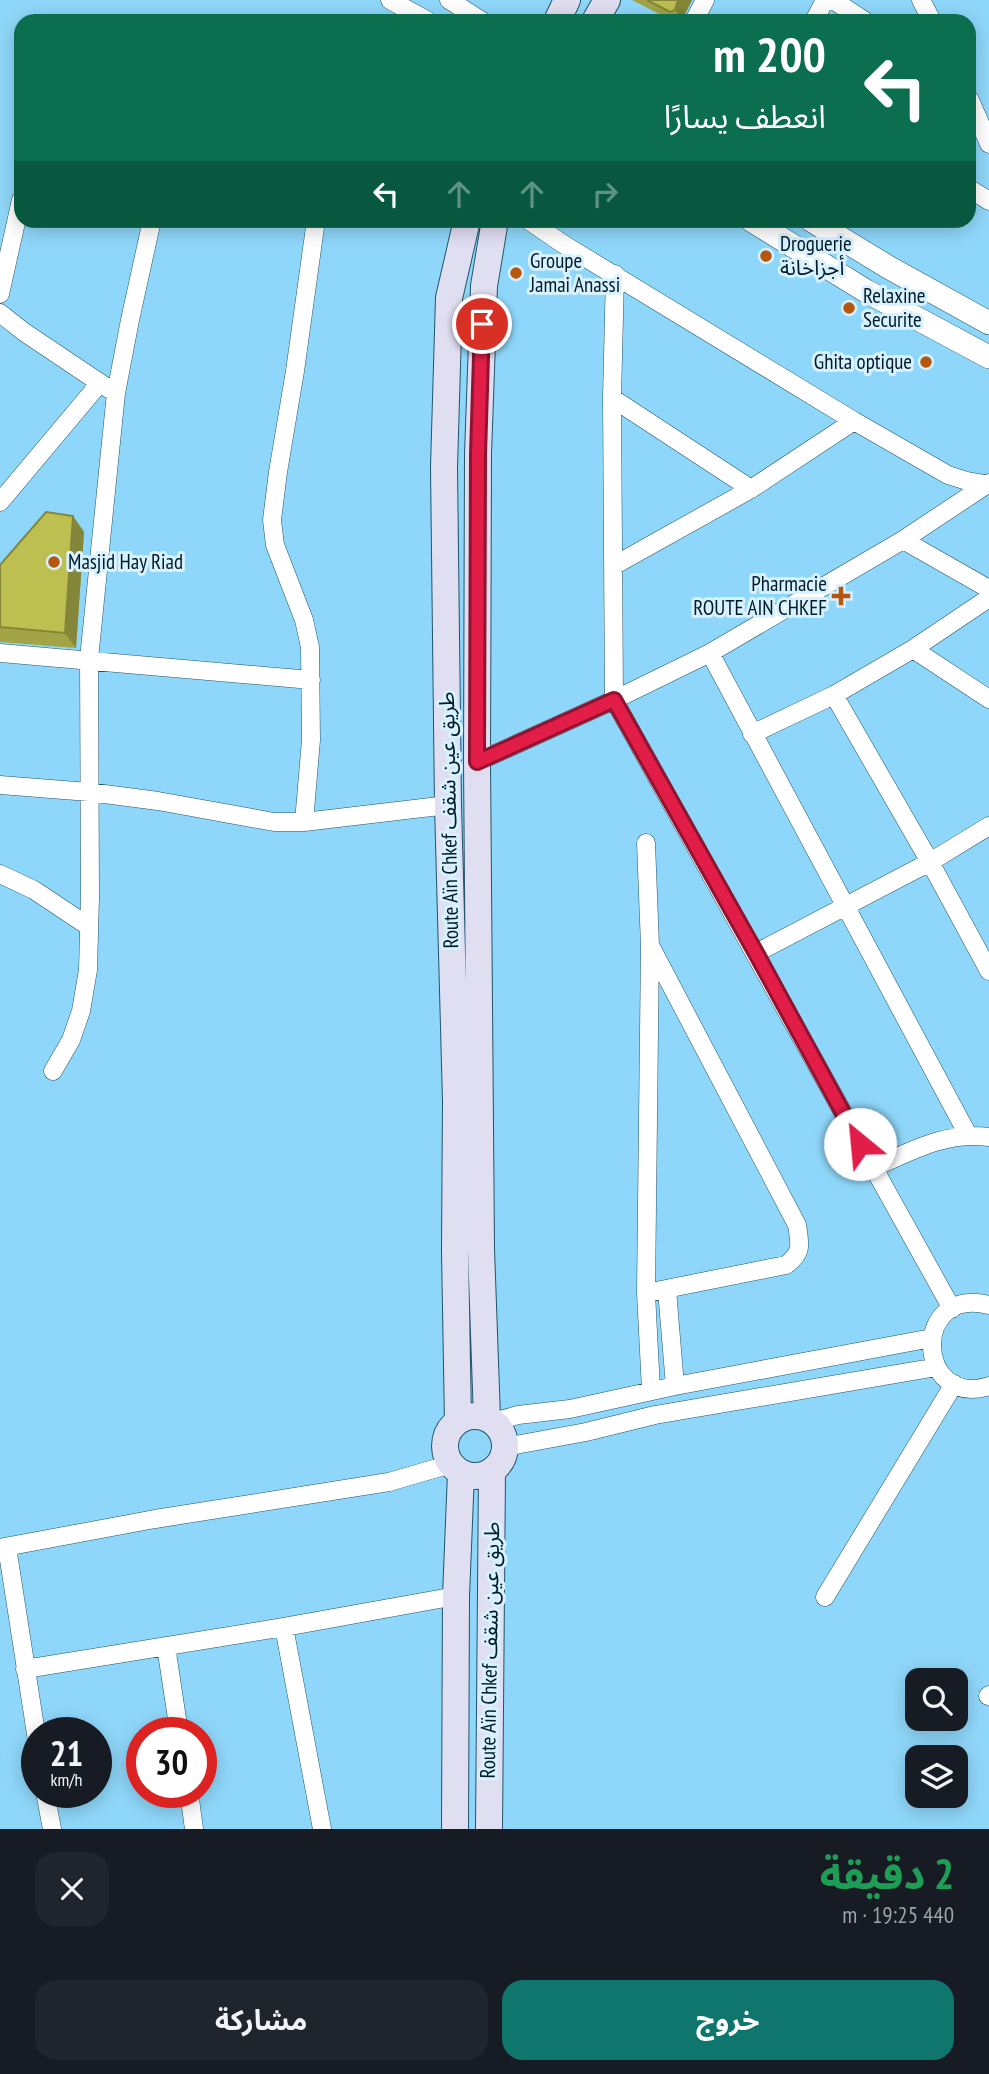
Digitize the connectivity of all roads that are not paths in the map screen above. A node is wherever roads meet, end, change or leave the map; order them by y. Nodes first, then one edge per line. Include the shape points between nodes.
1 (390, 0) edge
2 (449, 0) edge
3 (832, 0) edge
4 (415, 14) edge
5 (471, 14) edge
6 (854, 14) edge
7 (976, 114) edge
8 (989, 144) edge
9 (15, 228) edge
10 (150, 228) edge
11 (315, 228) edge
12 (465, 228) edge
13 (493, 228) edge
14 (540, 228) edge
15 (764, 228) edge
16 (824, 228) edge
17 (615, 274) junction
18 (0, 294) edge
19 (0, 313) edge
20 (989, 323) edge
21 (989, 357) edge
22 (99, 384) junction
23 (116, 393) junction
24 (612, 398) junction
25 (854, 421) junction
26 (988, 484) edge
27 (751, 489) junction
28 (0, 502) edge
29 (903, 540) junction
30 (615, 565) junction
31 (989, 589) edge
32 (989, 598) edge
33 (913, 649) junction
34 (0, 653) edge
35 (710, 653) junction
36 (89, 659) junction
37 (311, 680) junction
38 (834, 695) junction
39 (989, 699) edge
40 (614, 700) junction
41 (752, 734) junction
42 (477, 762) junction
43 (0, 785) edge
44 (89, 792) junction
45 (448, 805) junction
46 (304, 822) junction
47 (989, 826) edge
48 (646, 843) dead end
49 (930, 862) junction
50 (0, 874) edge
51 (844, 906) junction
52 (88, 926) junction
53 (981, 938) edge
54 (650, 946) junction
55 (756, 953) junction
56 (989, 971) edge
57 (53, 1071) dead end
58 (983, 1135) edge
59 (873, 1168) junction
60 (667, 1290) junction
61 (646, 1293) junction
62 (989, 1305) edge
63 (952, 1309) junction
64 (932, 1338) junction
65 (937, 1367) junction
66 (954, 1384) junction
67 (674, 1386) junction
68 (989, 1386) edge
69 (651, 1390) junction
70 (490, 1420) junction
71 (458, 1421) junction
72 (505, 1447) junction
73 (456, 1469) junction
74 (492, 1471) junction
75 (3, 1548) edge
76 (456, 1596) junction
77 (825, 1597) dead end
78 (284, 1627) junction
79 (166, 1646) junction
80 (25, 1669) junction
81 (33, 1717) edge
82 (177, 1717) edge
83 (48, 1808) edge
84 (191, 1808) edge
85 (51, 1829) edge
86 (194, 1829) edge
87 (322, 1829) edge
88 (456, 1829) edge
89 (489, 1829) edge

1 - 4 street
2 - 5 street
3 - 6 street
7 - 8 street
9 - 18 street
10 - 23 street
11 - 37 street via 272,520 275,545 304,620
12 - 45 main road, Route Aïn Chkef طريق عين شقف via 449,298 448,331 444,467
13 - 42 main road, Route Aïn Chkef طريق عين شقف via 481,335
14 - 17 street
15 - 21 street via 866,291
16 - 20 street
17 - 24 street
17 - 25 street
19 - 22 street
22 - 23 street
22 - 28 street
23 - 36 street
24 - 27 street
24 - 30 street
25 - 26 street via 948,475
25 - 27 street
26 - 29 street
27 - 30 street
29 - 31 street
29 - 35 street
30 - 40 street
32 - 33 street
33 - 38 street
33 - 39 street
34 - 36 street
35 - 40 street
35 - 41 street
36 - 37 street
36 - 44 street
37 - 46 street
38 - 41 street
38 - 49 street
40 - 42 street
40 - 55 street
41 - 51 street
42 - 70 main road, Route Aïn Chkef طريق عين شقف via 481,1249
43 - 44 street
44 - 46 street via 274,822
44 - 52 street
45 - 46 street
45 - 71 main road, Route Aïn Chkef طريق عين شقف
47 - 49 street
48 - 54 street
49 - 51 street
49 - 53 street
50 - 52 street via 34,890
51 - 55 street
51 - 58 street
52 - 57 street via 88,970 81,1011
53 - 56 street
54 - 60 street via 797,1226 800,1247 796,1258 786,1265
54 - 61 street
55 - 59 street
58 - 59 street via 945,1138
59 - 63 street
60 - 61 street
60 - 67 street
61 - 69 street
62 - 63 street via 972,1303
63 - 64 street via 937,1323
64 - 65 street via 931,1353
64 - 67 street
65 - 66 street
65 - 72 street via 655,1415
66 - 68 street
66 - 77 street
67 - 69 street
69 - 70 street via 570,1409
70 - 71 main road via 471,1416
70 - 72 main road via 502,1431
71 - 73 main road via 445,1443 445,1453
72 - 74 main road via 502,1460
73 - 74 main road via 477,1476
73 - 75 street
73 - 76 main road, Route Aïn Chkef طريق عين شقف
74 - 89 main road, Route Aïn Chkef طريق عين شقف
75 - 80 street
76 - 78 street
76 - 88 main road, Route Aïn Chkef طريق عين شقف
78 - 79 street
78 - 87 street
79 - 80 street
79 - 82 street
80 - 81 street
83 - 85 street
84 - 86 street

